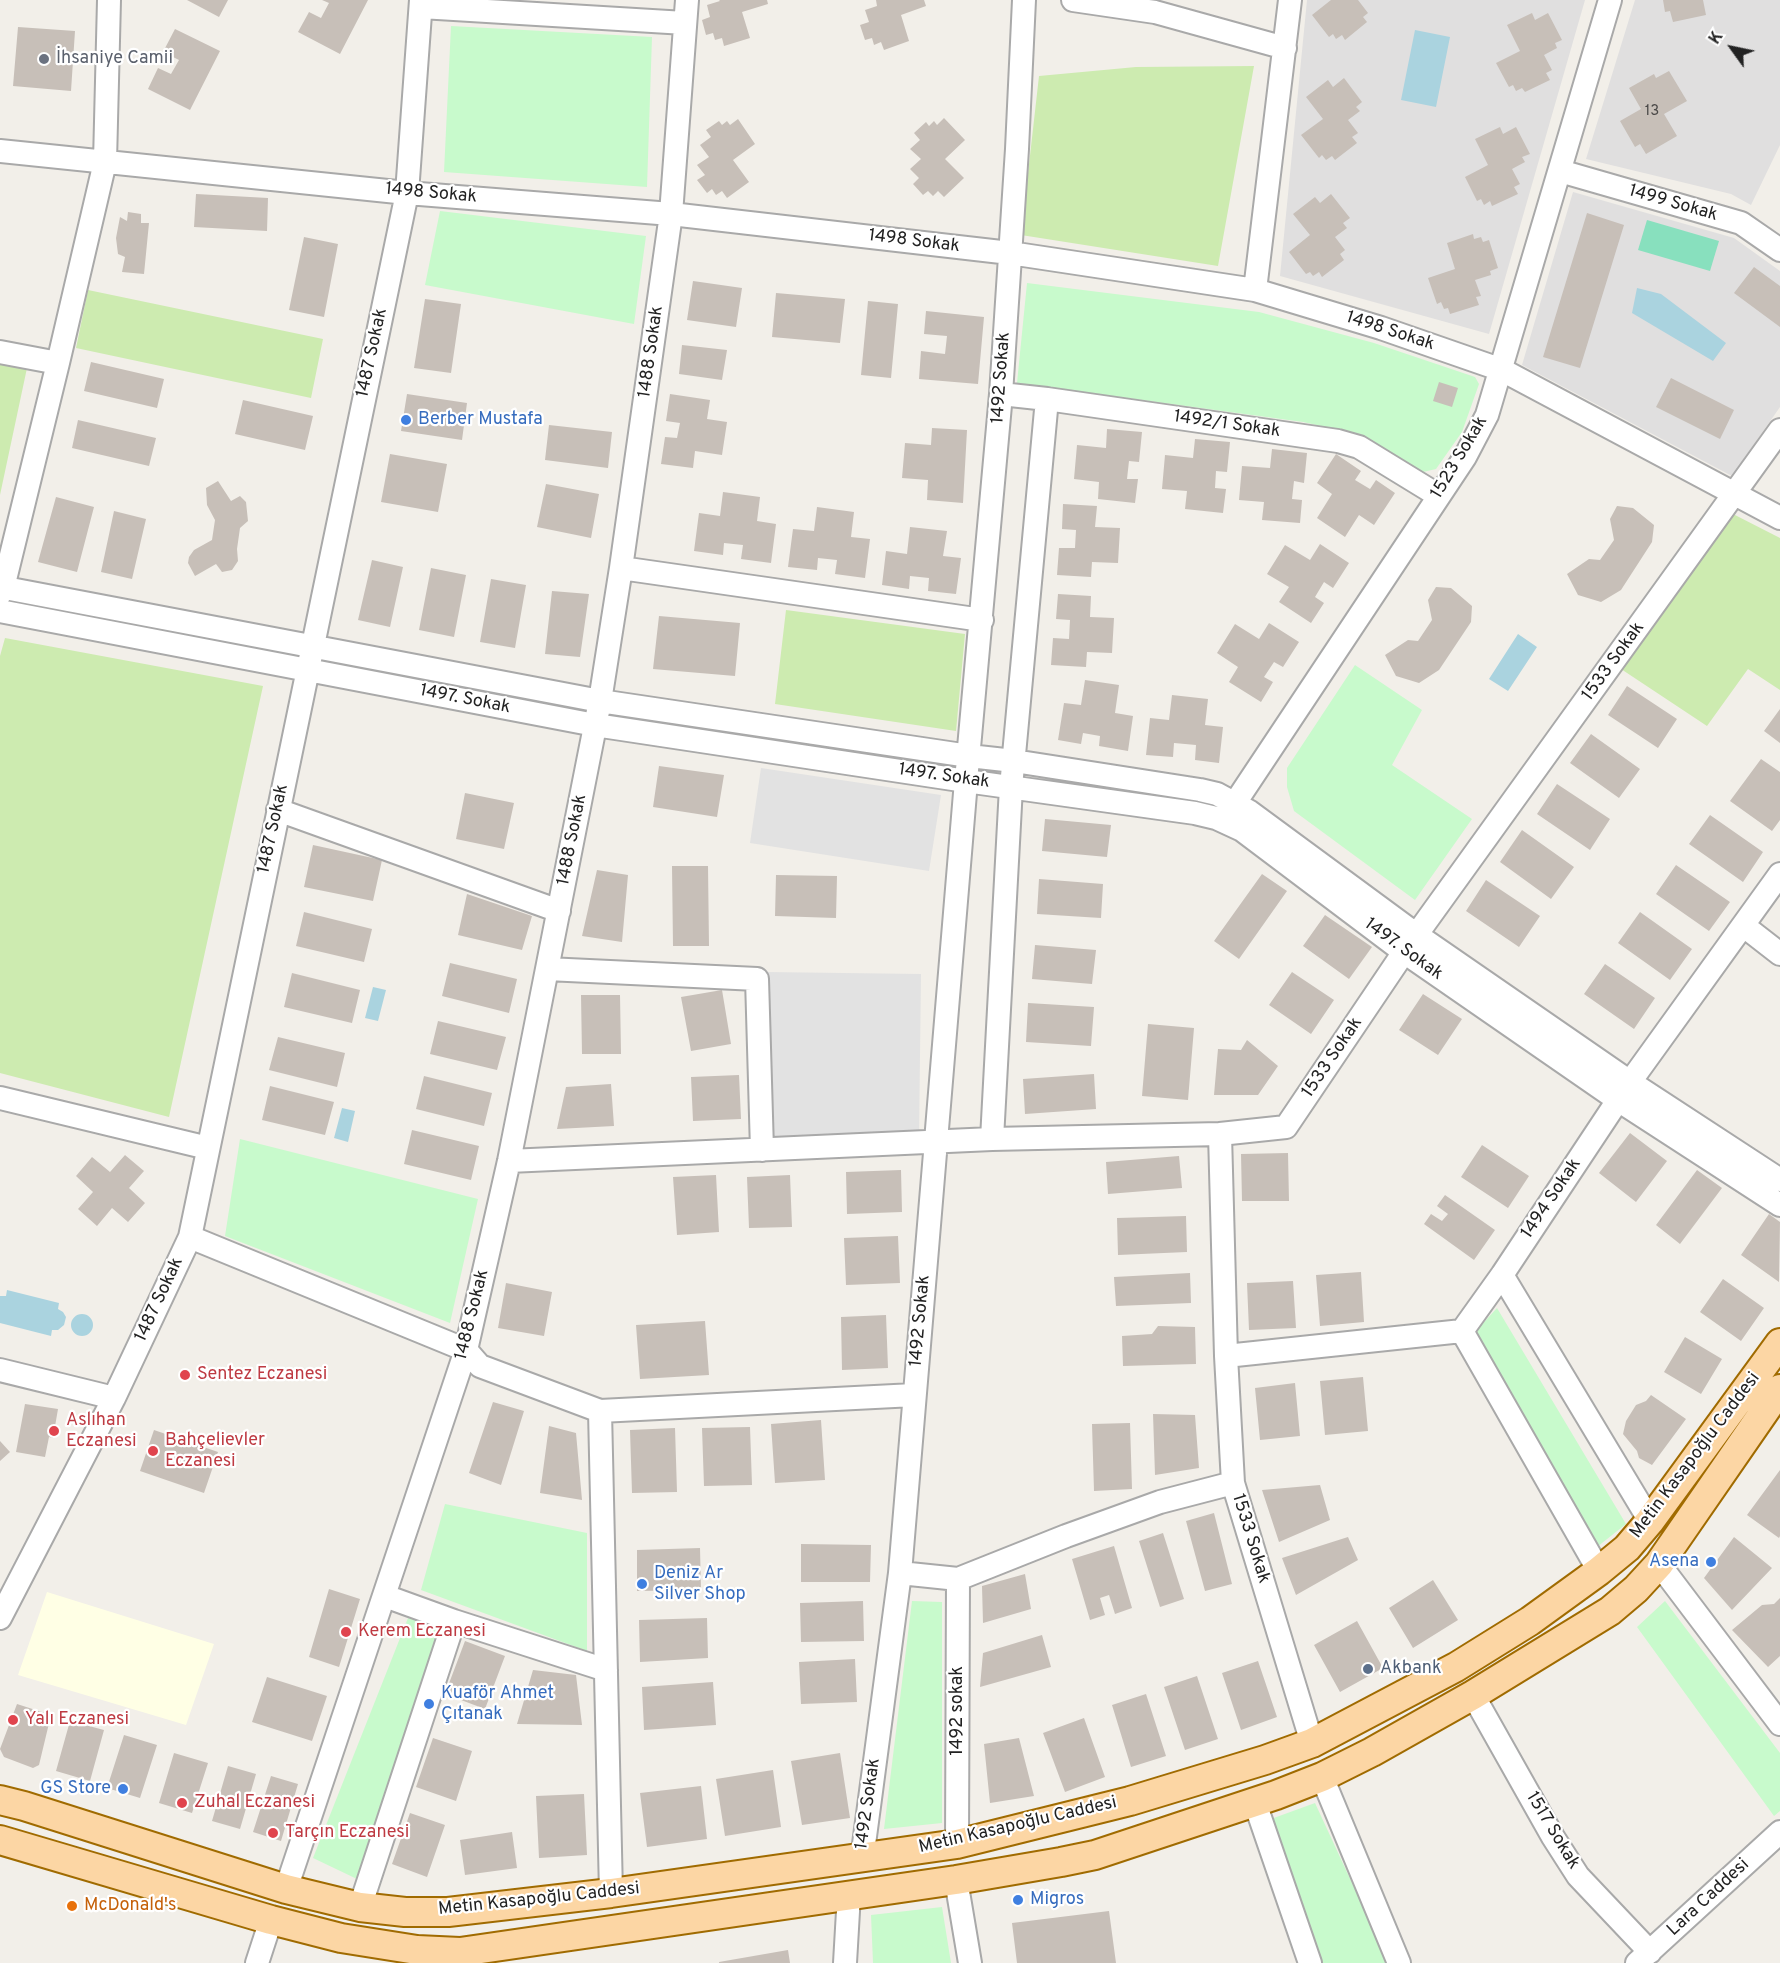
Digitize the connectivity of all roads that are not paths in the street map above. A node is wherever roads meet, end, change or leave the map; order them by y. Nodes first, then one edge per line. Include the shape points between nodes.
1 (109, 0) edge
2 (687, 0) edge
3 (1024, 0) edge
4 (1072, 0) edge
5 (1290, 0) edge
6 (1610, 0) edge
7 (421, 3) edge
8 (685, 23) junction
9 (1285, 48) junction
10 (0, 151) edge
11 (105, 162) junction
12 (1560, 171) junction
13 (407, 193) junction
14 (671, 213) junction
15 (1780, 250) edge
16 (1010, 253) junction
17 (1255, 290) junction
18 (0, 352) edge
19 (58, 363) junction
20 (1502, 370) junction
21 (1001, 394) junction
22 (1047, 399) junction
23 (1780, 430) edge
24 (1734, 495) junction
25 (1439, 496) junction
26 (1780, 518) edge
27 (621, 568) junction
28 (1, 590) edge
29 (0, 611) edge
30 (982, 620) junction
31 (312, 648) junction
32 (307, 670) junction
33 (600, 701) junction
34 (595, 724) junction
35 (969, 756) junction
36 (1014, 760) junction
37 (966, 781) junction
38 (1011, 787) junction
39 (1235, 803) junction
40 (278, 810) junction
41 (1780, 874) edge
42 (559, 911) junction
43 (1744, 926) junction
44 (1410, 944) junction
45 (1780, 954) edge
46 (547, 969) junction
47 (1630, 1082) junction
48 (0, 1098) edge
49 (1618, 1100) junction
50 (1220, 1134) junction
51 (992, 1139) junction
52 (937, 1143) junction
53 (208, 1148) junction
54 (762, 1150) junction
55 (509, 1161) junction
56 (1780, 1180) edge
57 (1780, 1205) edge
58 (190, 1237) junction
59 (1502, 1275) junction
60 (1462, 1331) junction
61 (1780, 1343) edge
62 (466, 1350) junction
63 (1226, 1356) junction
64 (0, 1370) edge
65 (1780, 1389) edge
66 (914, 1395) junction
67 (114, 1398) junction
68 (600, 1411) junction
69 (1772, 1418) edge
70 (1233, 1483) junction
71 (1650, 1521) junction
72 (1659, 1564) junction
73 (1599, 1571) junction
74 (900, 1573) junction
75 (958, 1579) junction
76 (385, 1596) junction
77 (0, 1618) edge
78 (454, 1621) junction
79 (606, 1670) junction
80 (1473, 1695) junction
81 (1780, 1724) edge
82 (1312, 1743) junction
83 (1323, 1777) junction
84 (0, 1800) edge
85 (1255, 1803) junction
86 (1780, 1832) edge
87 (0, 1839) edge
88 (957, 1844) junction
89 (862, 1859) junction
90 (956, 1880) junction
91 (286, 1889) junction
92 (611, 1893) junction
93 (849, 1894) junction
94 (360, 1907) junction
95 (271, 1920) junction
96 (1644, 1957) edge
97 (257, 1963) edge
98 (845, 1963) edge
99 (970, 1963) edge
100 (1310, 1963) edge
101 (1399, 1963) edge

1 - 11 street
2 - 8 street, 1488 Sokak
3 - 16 street, 1492 Sokak
4 - 9 street via 1155,12
5 - 9 street
6 - 12 street, 1523 Sokak
7 - 8 street
7 - 13 street, 1487 Sokak
8 - 14 street, 1488 Sokak
9 - 17 street
10 - 11 street, 1498 Sokak
11 - 13 street, 1498 Sokak
11 - 19 street
12 - 15 street, 1499 Sokak via 1741,224
12 - 20 street, 1523 Sokak
13 - 14 street, 1498 Sokak
13 - 31 street, 1487 Sokak
14 - 16 street, 1498 Sokak
14 - 27 street, 1488 Sokak
16 - 17 street, 1498 Sokak
16 - 21 street, 1492 Sokak
17 - 20 street, 1498 Sokak
18 - 19 street
19 - 28 street
20 - 24 street, 1498 Sokak
20 - 25 street, 1523 Sokak via 1487,415
21 - 22 street, 1492/1 Sokak
21 - 30 street, 1492 Sokak
22 - 25 street, 1492/1 Sokak via 1338,441 1359,447
22 - 36 street
23 - 24 street, 1533 Sokak
24 - 26 street, 1498 Sokak
24 - 44 street, 1533 Sokak
25 - 39 street, 1523 Sokak
27 - 30 street
27 - 33 street, 1488 Sokak
28 - 31 street, 1497. Sokak
29 - 32 street, 1497. Sokak
30 - 35 street, 1492 Sokak
31 - 32 street, 1487 Sokak
31 - 33 street, 1497. Sokak
32 - 34 street, 1497. Sokak
32 - 40 street, 1487 Sokak
33 - 34 street, 1488 Sokak
33 - 35 street, 1497. Sokak
34 - 37 street, 1497. Sokak
34 - 42 street, 1488 Sokak
35 - 36 street, 1497. Sokak
35 - 37 street, 1492 Sokak
36 - 38 street
36 - 39 street, 1497. Sokak via 1200,790
37 - 38 street, 1497. Sokak
37 - 52 street, 1492 Sokak
38 - 44 street, 1497. Sokak via 1216,818 1242,830
38 - 51 street
39 - 44 street, 1497. Sokak via 1282,835
40 - 42 street
40 - 53 street, 1487 Sokak
41 - 43 street, 1494 Sokak
42 - 46 street, 1488 Sokak
43 - 45 street
43 - 47 street, 1494 Sokak
44 - 47 street, 1497. Sokak
44 - 49 street, 1497. Sokak
44 - 50 street, 1533 Sokak via 1286,1127
46 - 54 street via 758,979
46 - 55 street, 1488 Sokak
47 - 49 street, 1494 Sokak
47 - 56 street, 1497. Sokak
48 - 53 street
49 - 57 street, 1497. Sokak
49 - 59 street, 1494 Sokak
50 - 51 street
50 - 63 street, 1533 Sokak
51 - 52 street
52 - 54 street
52 - 66 street, 1492 Sokak
53 - 58 street, 1487 Sokak
54 - 55 street
55 - 62 street, 1488 Sokak
58 - 62 street
58 - 67 street, 1487 Sokak
59 - 60 street, 1494 Sokak
59 - 71 street
60 - 63 street
60 - 73 street
61 - 71 main road, Metin Kasapoğlu Caddesi
62 - 68 street via 480,1366
62 - 76 street, 1488 Sokak
63 - 70 street, 1533 Sokak
64 - 67 street
65 - 69 main road, Metin Kasapoğlu Caddesi
66 - 68 street
66 - 74 street, 1492 Sokak
67 - 77 street, 1487 Sokak
68 - 79 street
69 - 72 main road, Metin Kasapoğlu Caddesi
70 - 75 street via 1160,1502
70 - 82 street, 1533 Sokak
71 - 73 main road, Metin Kasapoğlu Caddesi via 1627,1548
72 - 80 main road, Metin Kasapoğlu Caddesi via 1610,1611
72 - 81 street
73 - 82 main road, Metin Kasapoğlu Caddesi via 1530,1621 1456,1667
74 - 75 street
74 - 89 street, 1492 Sokak
75 - 88 street, 1492 sokak
76 - 78 street
76 - 91 street, 1488 Sokak
78 - 79 street
78 - 94 street
79 - 92 street
80 - 83 main road, Metin Kasapoğlu Caddesi
80 - 96 street, 1517 Sokak via 1553,1837 1578,1875
82 - 88 main road, Metin Kasapoğlu Caddesi via 1130,1801
83 - 85 main road, Metin Kasapoğlu Caddesi
83 - 101 street
84 - 91 main road, Metin Kasapoğlu Caddesi
85 - 90 main road, Metin Kasapoğlu Caddesi via 1095,1855
85 - 100 street
86 - 96 street, Lara Caddesi
87 - 95 main road, Metin Kasapoğlu Caddesi
88 - 89 main road, Metin Kasapoğlu Caddesi
89 - 92 main road, Metin Kasapoğlu Caddesi
90 - 93 main road, Metin Kasapoğlu Caddesi
90 - 99 street
91 - 94 main road, Metin Kasapoğlu Caddesi
92 - 94 main road, Metin Kasapoğlu Caddesi via 448,1912
93 - 95 main road, Metin Kasapoğlu Caddesi via 460,1952 417,1950 341,1938
93 - 98 street
95 - 97 street

